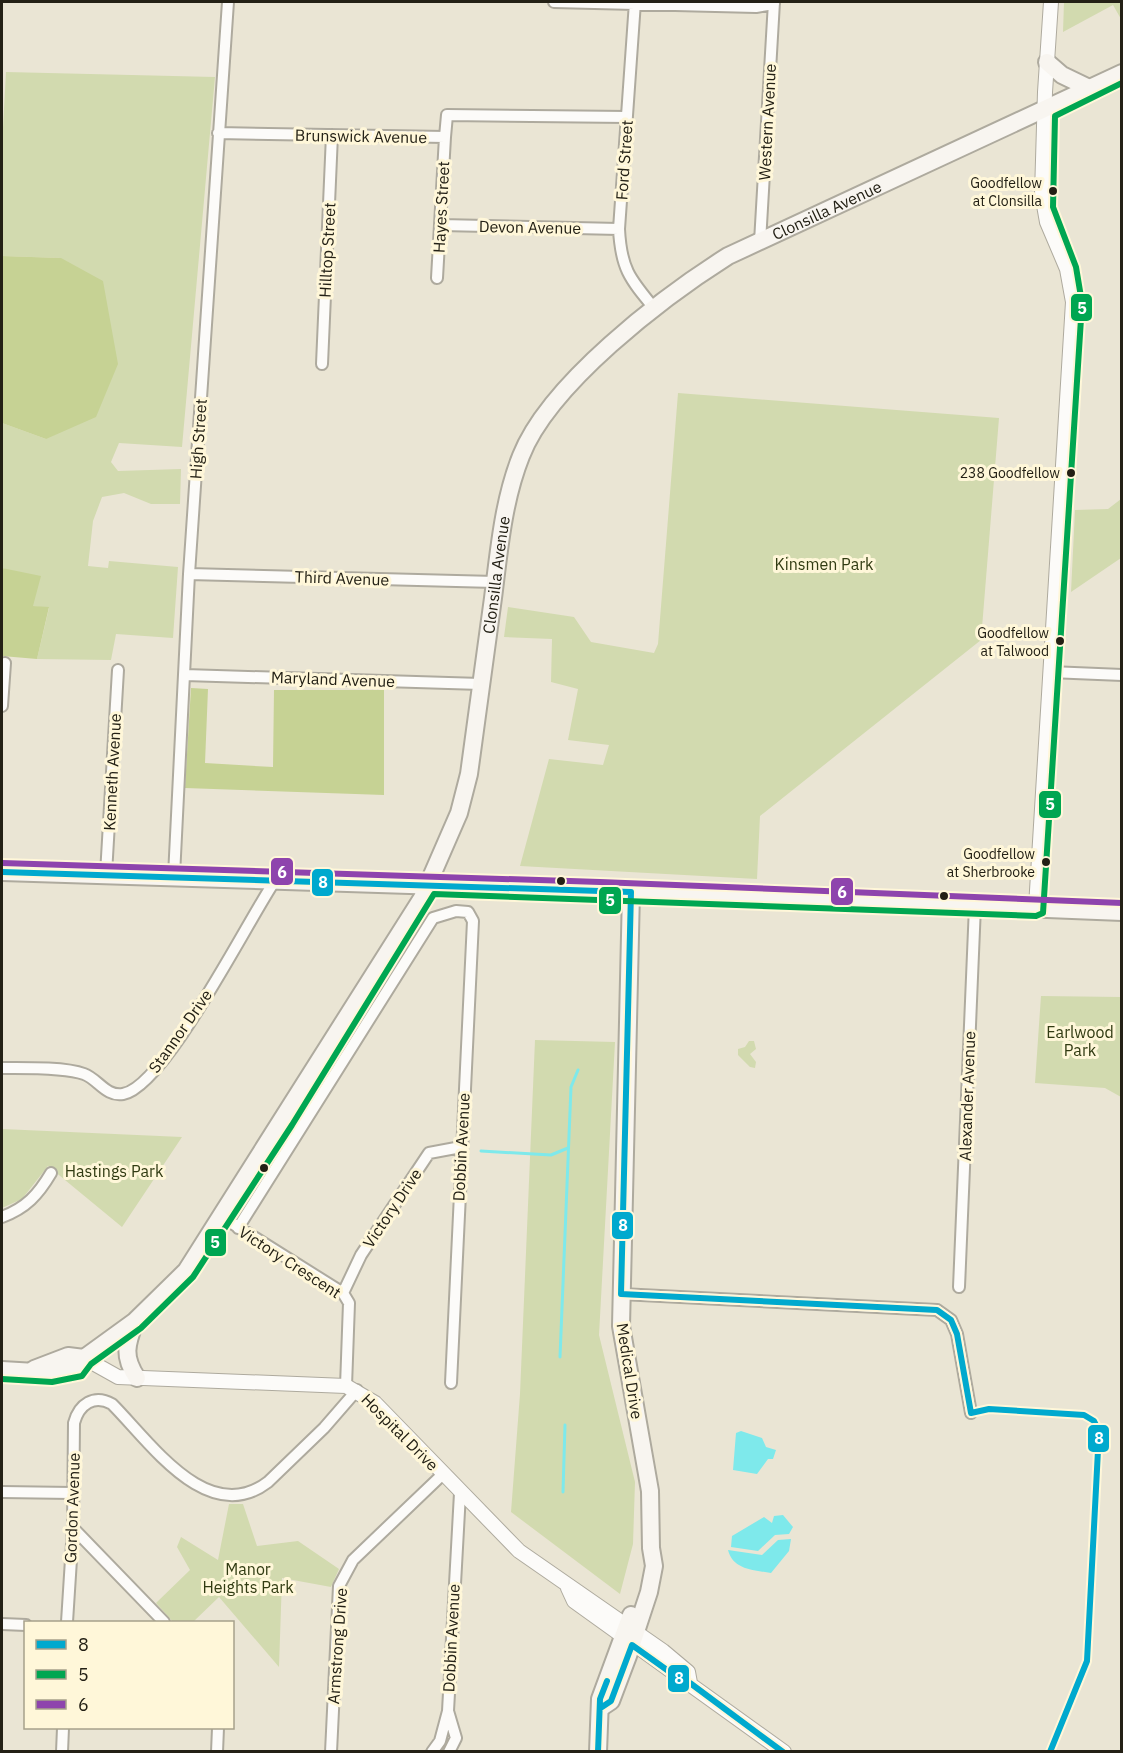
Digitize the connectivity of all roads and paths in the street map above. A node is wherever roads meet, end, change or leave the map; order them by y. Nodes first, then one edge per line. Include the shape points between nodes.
1 (228, 2) edge
2 (554, 2) edge
3 (635, 2) edge
4 (1052, 2) edge
5 (774, 3) edge
6 (1047, 63) junction
7 (1122, 73) edge
8 (1089, 88) junction
9 (1046, 110) junction
10 (627, 117) junction
11 (218, 133) junction
12 (332, 135) junction
13 (445, 137) junction
14 (441, 225) junction
15 (619, 229) junction
16 (760, 242) junction
17 (437, 278) dead end
18 (654, 308) junction
19 (322, 364) dead end
20 (189, 574) junction
21 (495, 582) junction
22 (5, 663) dead end
23 (118, 670) dead end
24 (1050, 672) junction
25 (185, 675) junction
26 (1122, 675) edge
27 (481, 684) junction
28 (2, 706) edge
29 (2, 872) edge
30 (106, 874) junction
31 (174, 876) junction
32 (276, 879) junction
33 (429, 885) junction
34 (635, 893) junction
35 (975, 906) junction
36 (1036, 907) junction
37 (1122, 912) edge
38 (2, 1068) edge
39 (461, 1147) junction
40 (51, 1173) dead end
41 (2, 1217) edge
42 (222, 1217) junction
43 (238, 1228) junction
44 (959, 1287) dead end
45 (343, 1293) junction
46 (621, 1294) junction
47 (135, 1322) junction
48 (84, 1358) junction
49 (2, 1370) edge
50 (137, 1378) junction
51 (451, 1383) dead end
52 (352, 1388) junction
53 (971, 1413) dead end
54 (443, 1474) junction
55 (2, 1492) edge
56 (72, 1492) junction
57 (460, 1493) junction
58 (73, 1528) junction
59 (67, 1621) edge
60 (162, 1621) edge
61 (2, 1624) edge
62 (24, 1625) edge
63 (630, 1635) junction
64 (448, 1711) junction
65 (63, 1729) edge
66 (218, 1729) edge
67 (62, 1752) edge
68 (218, 1752) edge
69 (332, 1752) edge
70 (432, 1752) edge
71 (449, 1752) edge
72 (598, 1752) edge
73 (784, 1752) edge

1 - 11 street, High Street
2 - 3 street
3 - 5 street via 756,7
3 - 10 street, Ford Street
4 - 6 street
5 - 16 street, Western Avenue
6 - 8 main road
6 - 9 street
7 - 8 main road, Clonsilla Avenue
8 - 9 main road, Clonsilla Avenue
9 - 16 main road, Clonsilla Avenue
9 - 24 street via 1044,208 1067,269 1073,302
10 - 13 street, Brunswick Avenue via 447,115
10 - 15 street, Ford Street
11 - 12 street, Brunswick Avenue
11 - 20 street, High Street
12 - 13 street, Brunswick Avenue
12 - 19 street, Hilltop Street
13 - 14 street, Hayes Street
14 - 15 street, Devon Avenue
14 - 17 street, Hayes Street
15 - 18 street, Ford Street via 621,257 628,276
16 - 18 main road, Clonsilla Avenue via 728,256
18 - 21 main road, Clonsilla Avenue via 574,380 521,455 507,499
20 - 21 street, Third Avenue
20 - 25 street, High Street
21 - 27 main road, Clonsilla Avenue
22 - 28 street
23 - 30 street, Kenneth Avenue
24 - 26 street
24 - 36 street
25 - 27 street, Maryland Avenue
25 - 31 street, High Street
27 - 33 main road, Clonsilla Avenue via 469,774 459,813
29 - 30 main road
30 - 31 main road
31 - 32 main road
32 - 33 main road
32 - 38 street, Stannor Drive via 172,1048 141,1085 124,1094 111,1093 84,1074
33 - 34 main road
33 - 42 main road, Clonsilla Avenue
34 - 35 main road
34 - 46 main road, Medical Drive via 637,934 632,940
35 - 36 main road
35 - 44 street, Alexander Avenue
36 - 37 main road
39 - 43 street, Dobbin Avenue via 473,921 468,912 456,911 433,918
39 - 45 street, Victory Drive via 429,1153 361,1255
39 - 51 street, Dobbin Avenue
40 - 41 street via 39,1193 20,1210
42 - 43 street, Victory Crescent
42 - 47 main road, Clonsilla Avenue via 186,1271
43 - 45 street, Victory Crescent
45 - 52 street, Victory Crescent via 349,1303
46 - 53 street via 937,1310 951,1320 957,1334
46 - 63 main road, Medical Drive via 621,1326 650,1491 651,1548
47 - 48 main road, Clonsilla Avenue
47 - 50 main road via 125,1350
48 - 49 main road, Clonsilla Avenue via 78,1368 69,1371
48 - 50 street, Hospital Drive via 109,1374
50 - 52 street, Hospital Drive
52 - 54 street, Hospital Drive via 375,1402
52 - 56 street, Gordon Avenue via 324,1428 268,1482 236,1496 196,1486 112,1404 92,1400 76,1414 74,1422
54 - 57 street, Hospital Drive
54 - 69 street, Armstrong Drive via 353,1560 339,1586
55 - 56 street
56 - 58 street, Gordon Avenue
57 - 63 street, Hospital Drive via 519,1551
57 - 64 street, Dobbin Avenue
58 - 59 street, Gordon Avenue
58 - 60 street
61 - 62 street
63 - 72 main road, Medical Drive via 600,1699
63 - 73 street, Hospital Drive via 681,1680
64 - 70 street, Dobbin Avenue via 440,1741
64 - 71 street, Dobbin Avenue via 456,1737
65 - 67 street
66 - 68 street

